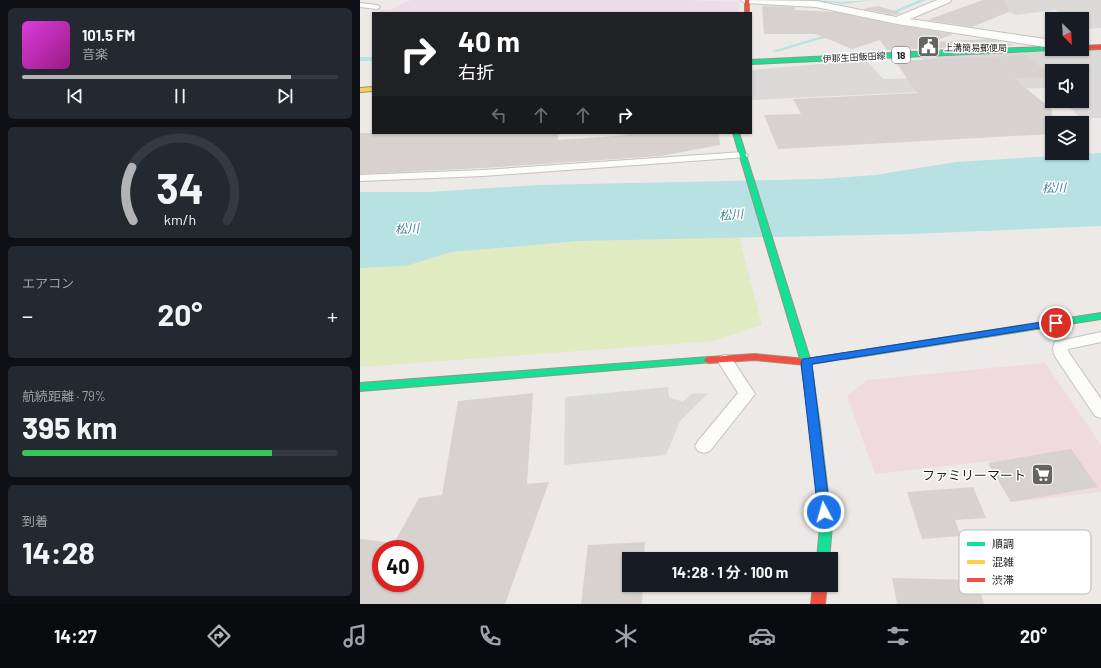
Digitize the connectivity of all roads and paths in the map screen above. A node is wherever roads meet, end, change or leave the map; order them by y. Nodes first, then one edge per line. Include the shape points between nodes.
1 (746, 0) edge
2 (946, 0) edge
3 (817, 2) edge
4 (360, 4) edge
5 (377, 7) dead end
6 (747, 12) edge
7 (893, 20) junction
8 (1045, 43) edge
9 (1101, 47) edge
10 (1089, 48) edge
11 (1045, 49) edge
12 (752, 62) edge
13 (372, 89) edge
14 (360, 90) edge
15 (736, 134) edge
16 (744, 159) junction
17 (360, 178) edge
18 (1101, 316) edge
19 (1101, 337) edge
20 (724, 360) junction
21 (806, 362) junction
22 (360, 387) edge
23 (1101, 412) edge
24 (704, 446) dead end
25 (824, 552) edge
26 (819, 592) edge
27 (818, 604) edge

1 - 3 street
1 - 6 main road
2 - 7 street
3 - 7 street
4 - 5 lane
7 - 8 street
9 - 10 main road
11 - 12 main road, 伊那生田飯田線 / 18
13 - 14 main road
15 - 16 main road
16 - 17 lane
16 - 21 main road
18 - 21 main road
19 - 23 lane via 1060,346 1061,354
20 - 21 main road via 755,357
20 - 22 main road
20 - 24 lane via 748,394
21 - 25 main road via 826,527
26 - 27 main road

